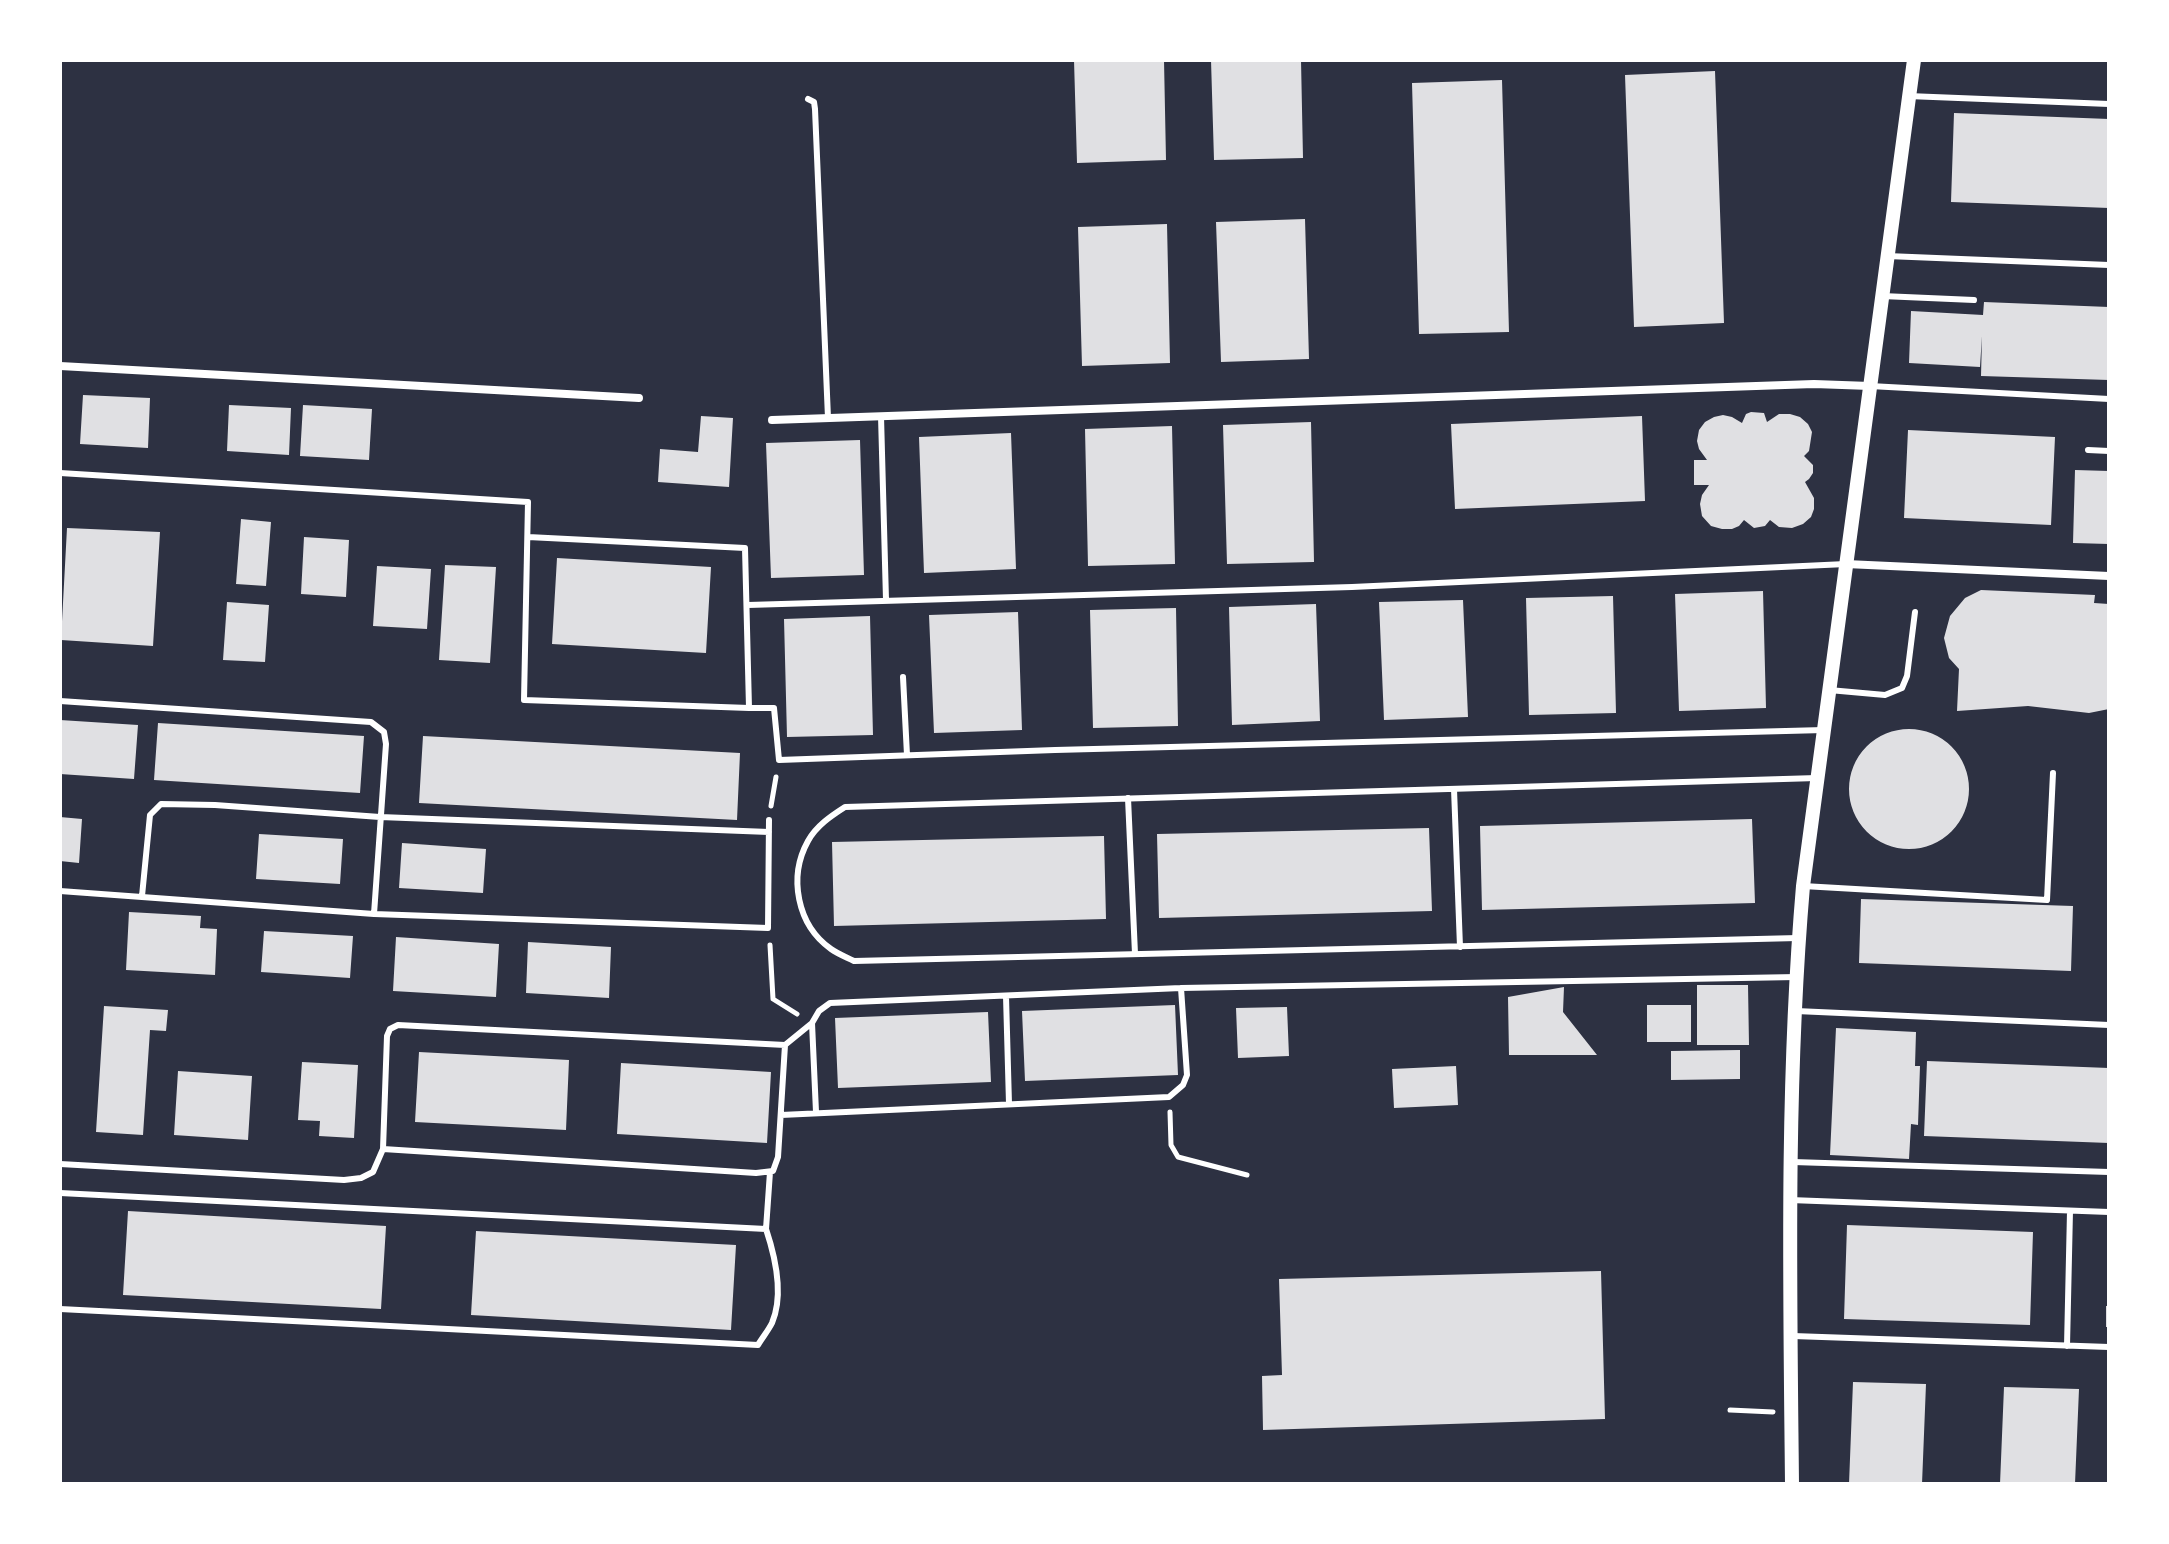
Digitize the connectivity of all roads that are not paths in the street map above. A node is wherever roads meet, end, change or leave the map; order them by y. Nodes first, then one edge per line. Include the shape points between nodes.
1 (1914, 60) edge
2 (1908, 96) junction
3 (808, 99) dead end
4 (2109, 104) edge
5 (1887, 256) junction
6 (2109, 265) edge
7 (1882, 296) junction
8 (1974, 300) dead end
9 (60, 366) edge
10 (1870, 386) junction
11 (639, 398) dead end
12 (2109, 399) edge
13 (881, 416) junction
14 (828, 418) junction
15 (772, 420) dead end
16 (2088, 450) dead end
17 (2109, 451) edge
18 (60, 473) edge
19 (528, 537) junction
20 (1846, 564) junction
21 (2109, 576) edge
22 (886, 600) junction
23 (748, 605) junction
24 (1915, 612) dead end
25 (903, 677) dead end
26 (1829, 690) junction
27 (60, 701) edge
28 (749, 708) junction
29 (1824, 730) junction
30 (907, 755) junction
31 (2053, 773) dead end
32 (1817, 778) junction
33 (1454, 789) junction
34 (1128, 798) junction
35 (380, 817) junction
36 (769, 820) road end
37 (769, 832) junction
38 (1803, 886) junction
39 (60, 891) edge
40 (142, 896) junction
41 (374, 914) junction
42 (1798, 938) junction
43 (1460, 947) junction
44 (1135, 954) junction
45 (1797, 977) junction
46 (1181, 988) junction
47 (1006, 996) junction
48 (1796, 1011) junction
49 (812, 1023) junction
50 (2109, 1025) edge
51 (785, 1045) junction
52 (1009, 1104) junction
53 (816, 1112) junction
54 (781, 1115) junction
55 (383, 1149) junction
56 (1790, 1162) junction
57 (60, 1164) edge
58 (770, 1172) junction
59 (2109, 1172) edge
60 (60, 1193) edge
61 (1790, 1200) junction
62 (2070, 1211) junction
63 (2109, 1212) edge
64 (766, 1229) junction
65 (60, 1309) edge
66 (1791, 1336) junction
67 (2067, 1346) junction
68 (2109, 1347) edge
69 (1792, 1484) edge

1 - 2 street
2 - 4 lane
2 - 5 street
3 - 14 lane via 815,109
5 - 6 lane
5 - 7 street
7 - 8 lane
7 - 10 street
9 - 11 street
10 - 12 lane
10 - 13 street
10 - 20 street
13 - 14 street
13 - 22 lane
14 - 15 street
16 - 17 lane
18 - 19 lane via 528,502
19 - 23 lane via 745,548
19 - 28 lane via 524,700
20 - 21 street
20 - 22 lane via 1352,587
20 - 26 street
22 - 23 lane
23 - 28 lane
24 - 26 lane via 1902,688 1885,695
25 - 30 lane
26 - 29 street
27 - 35 lane via 371,722 384,732 386,744
28 - 30 lane via 774,708 779,760
29 - 30 lane
29 - 32 street
31 - 38 lane via 2047,900
32 - 33 lane
32 - 38 street
33 - 34 lane
33 - 43 lane
34 - 44 lane
34 - 44 lane via 845,807 809,839 798,865 797,891 816,936 854,961
35 - 37 lane
35 - 40 lane via 161,804 150,815
35 - 41 lane
36 - 37 lane
37 - 41 lane via 768,928
38 - 42 street
39 - 40 lane
40 - 41 lane
42 - 43 lane
42 - 45 street
43 - 44 lane
45 - 46 lane
45 - 48 street
46 - 47 lane
46 - 52 lane via 1187,1075 1169,1097
47 - 49 lane via 830,1003
47 - 52 lane
48 - 50 lane
48 - 56 street
49 - 51 lane
49 - 53 lane
51 - 54 lane
51 - 55 lane via 398,1025 387,1036
52 - 53 lane
53 - 54 lane
54 - 58 lane via 778,1157
55 - 57 lane via 373,1172 344,1180
55 - 58 lane
56 - 59 lane
56 - 61 street
58 - 64 lane
60 - 64 lane
61 - 62 lane
61 - 66 street
62 - 63 lane
62 - 67 lane
64 - 65 lane via 774,1253 776,1299 772,1322 758,1345
66 - 67 lane
66 - 69 street
67 - 68 lane

